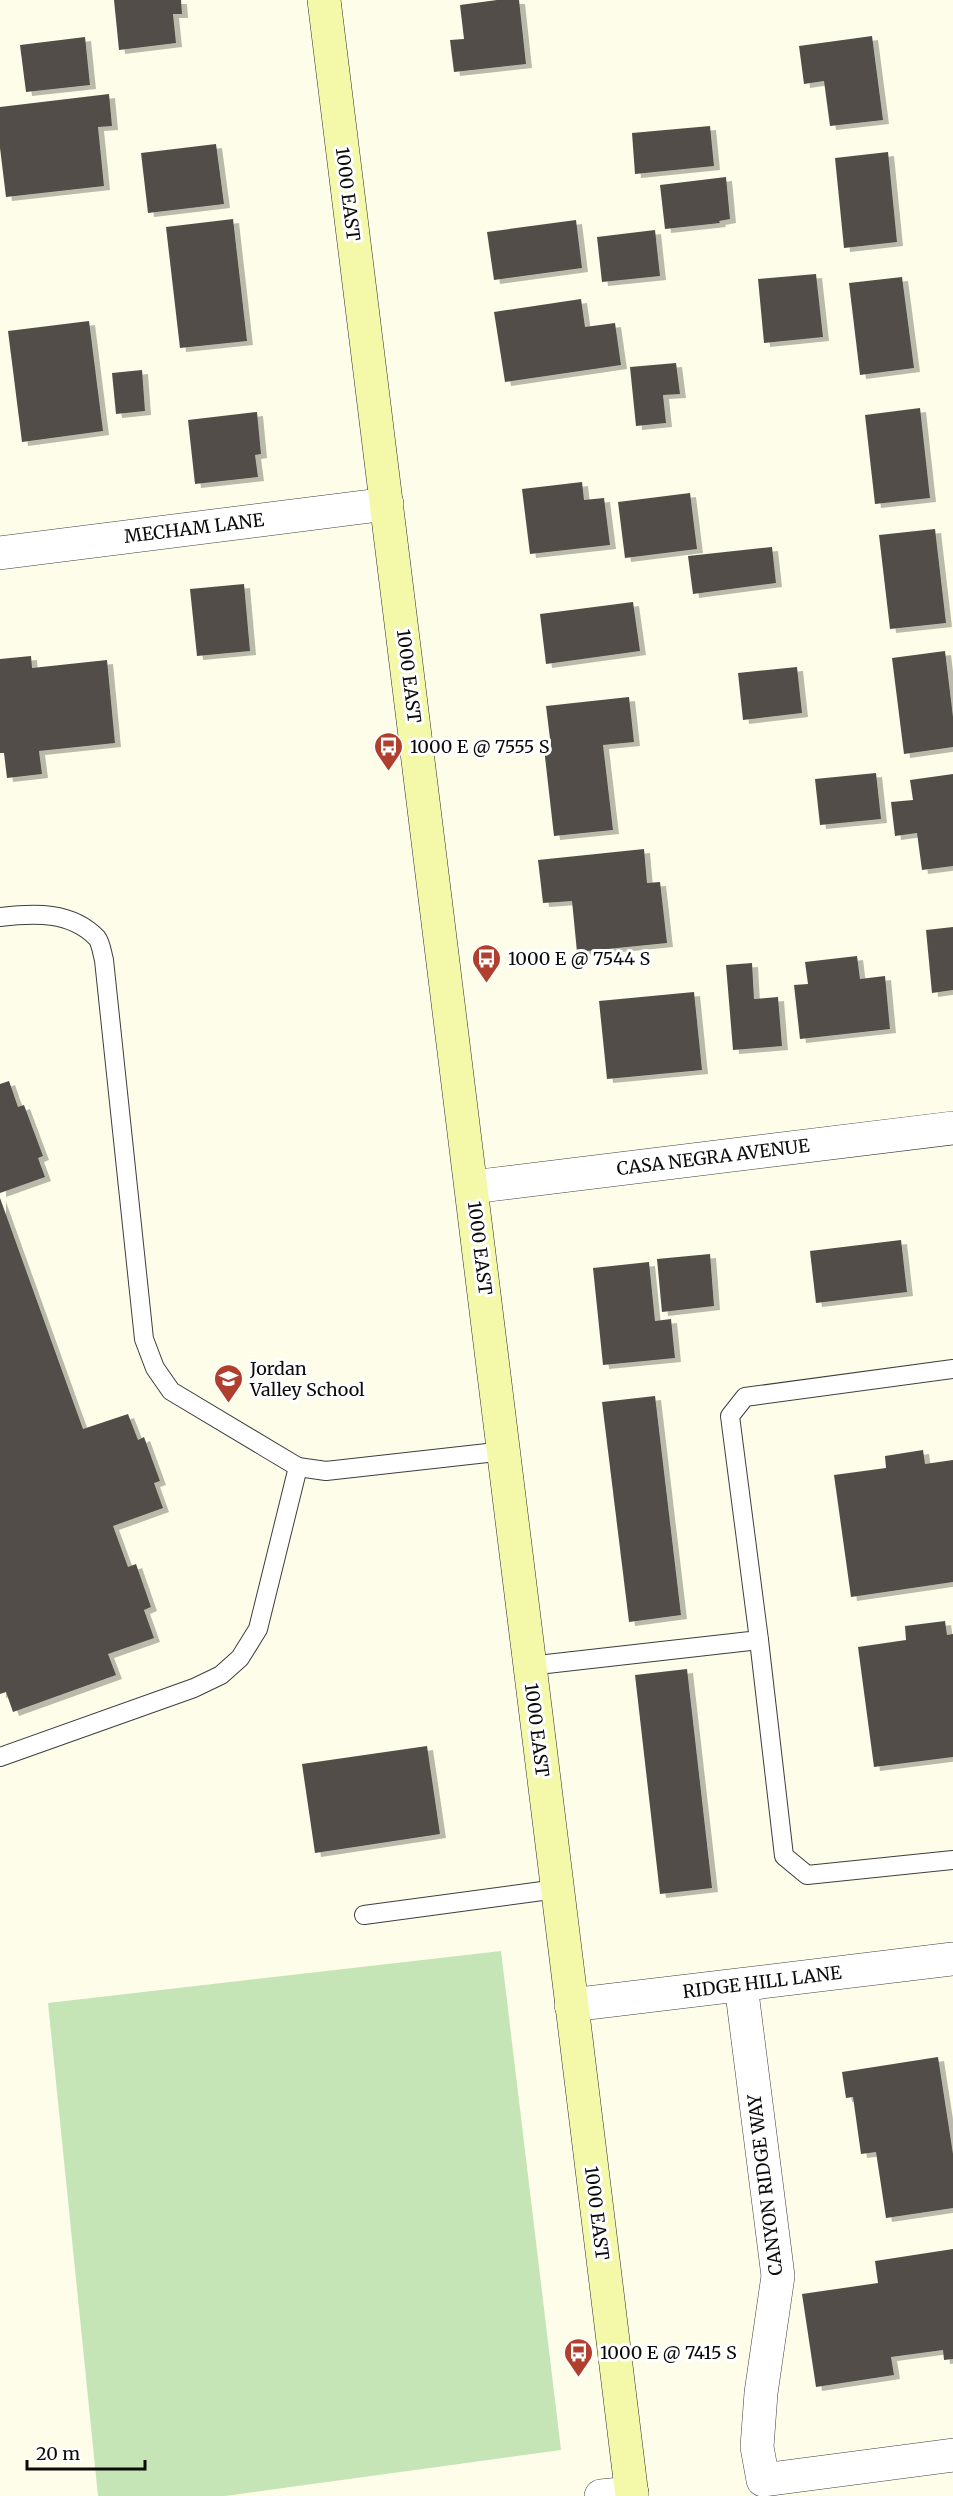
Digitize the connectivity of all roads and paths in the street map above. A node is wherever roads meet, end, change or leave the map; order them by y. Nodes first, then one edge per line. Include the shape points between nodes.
1 (324, 0) edge
2 (387, 504) junction
3 (0, 553) edge
4 (0, 917) edge
5 (953, 1128) edge
6 (472, 1187) junction
7 (953, 1369) edge
8 (505, 1451) junction
9 (298, 1467) junction
10 (759, 1640) junction
11 (529, 1666) junction
12 (0, 1757) edge
13 (953, 1860) edge
14 (557, 1889) junction
15 (363, 1915) dead end
16 (953, 1959) edge
17 (741, 1985) junction
18 (571, 2005) junction
19 (953, 2455) edge
20 (622, 2495) edge

1 - 2 street, 1000 EAST
2 - 3 street, MECHAM LANE
2 - 6 street, 1000 EAST
4 - 9 lane via 56,915 98,939 104,960 144,1339 155,1368 171,1391
5 - 6 street, CASA NEGRA AVENUE
6 - 8 street, 1000 EAST
7 - 10 lane via 745,1397 730,1416
8 - 9 lane via 326,1471
8 - 11 street, 1000 EAST
9 - 12 lane via 258,1629 240,1658 221,1675 194,1688
10 - 11 lane
10 - 13 lane via 784,1856 807,1875
11 - 14 street, 1000 EAST
14 - 15 lane
14 - 18 street, 1000 EAST
16 - 17 street, RIDGE HILL LANE
17 - 18 street, RIDGE HILL LANE
17 - 19 street, CANYON RIDGE WAY via 778,2276 757,2447 763,2480
18 - 20 street, 1000 EAST

